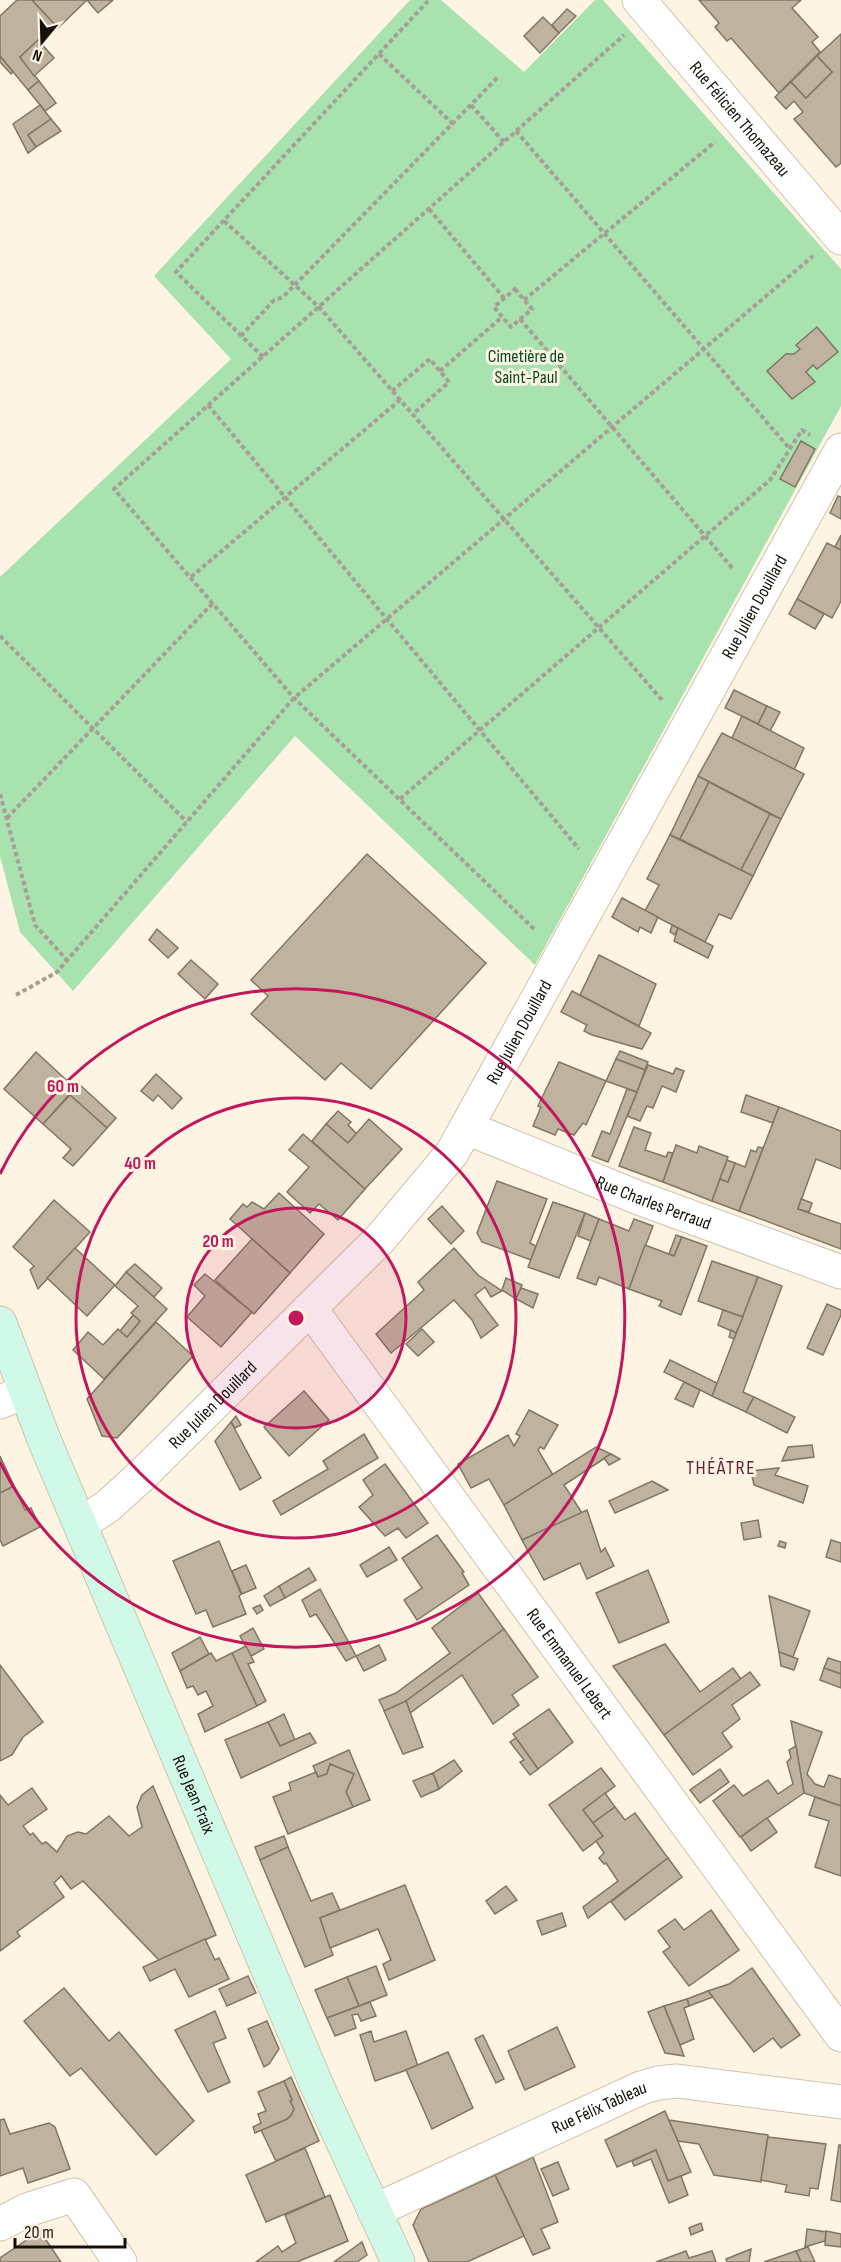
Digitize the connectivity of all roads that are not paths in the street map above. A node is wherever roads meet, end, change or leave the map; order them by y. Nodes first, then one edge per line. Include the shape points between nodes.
1 (639, 0) edge
2 (828, 247) edge
3 (841, 450) edge
4 (467, 1128) junction
5 (841, 1272) edge
6 (308, 1310) junction
7 (0, 1323) edge
8 (12, 1397) edge
9 (81, 1524) junction
10 (837, 2020) edge
11 (841, 2102) edge
12 (374, 2211) junction
13 (0, 2224) edge
14 (391, 2259) edge
15 (120, 2262) edge

1 - 2 street, Rue Félicien Thomazeau
3 - 4 street, Rue Julien Douillard
4 - 5 street, Rue Charles Perraud via 639,1198
4 - 6 street, Rue Julien Douillard via 414,1201
6 - 9 street, Rue Julien Douillard via 141,1476
6 - 10 street, Rue Emmanuel Lebert
7 - 8 street, Rue Jean Fraix
8 - 9 street, Rue Jean Fraix
9 - 12 street, Rue Jean Fraix via 318,2088
11 - 12 street, Rue Félix Tableau via 677,2081 658,2082
12 - 14 street, Rue Jean Fraix
13 - 15 street via 27,2210 74,2195

